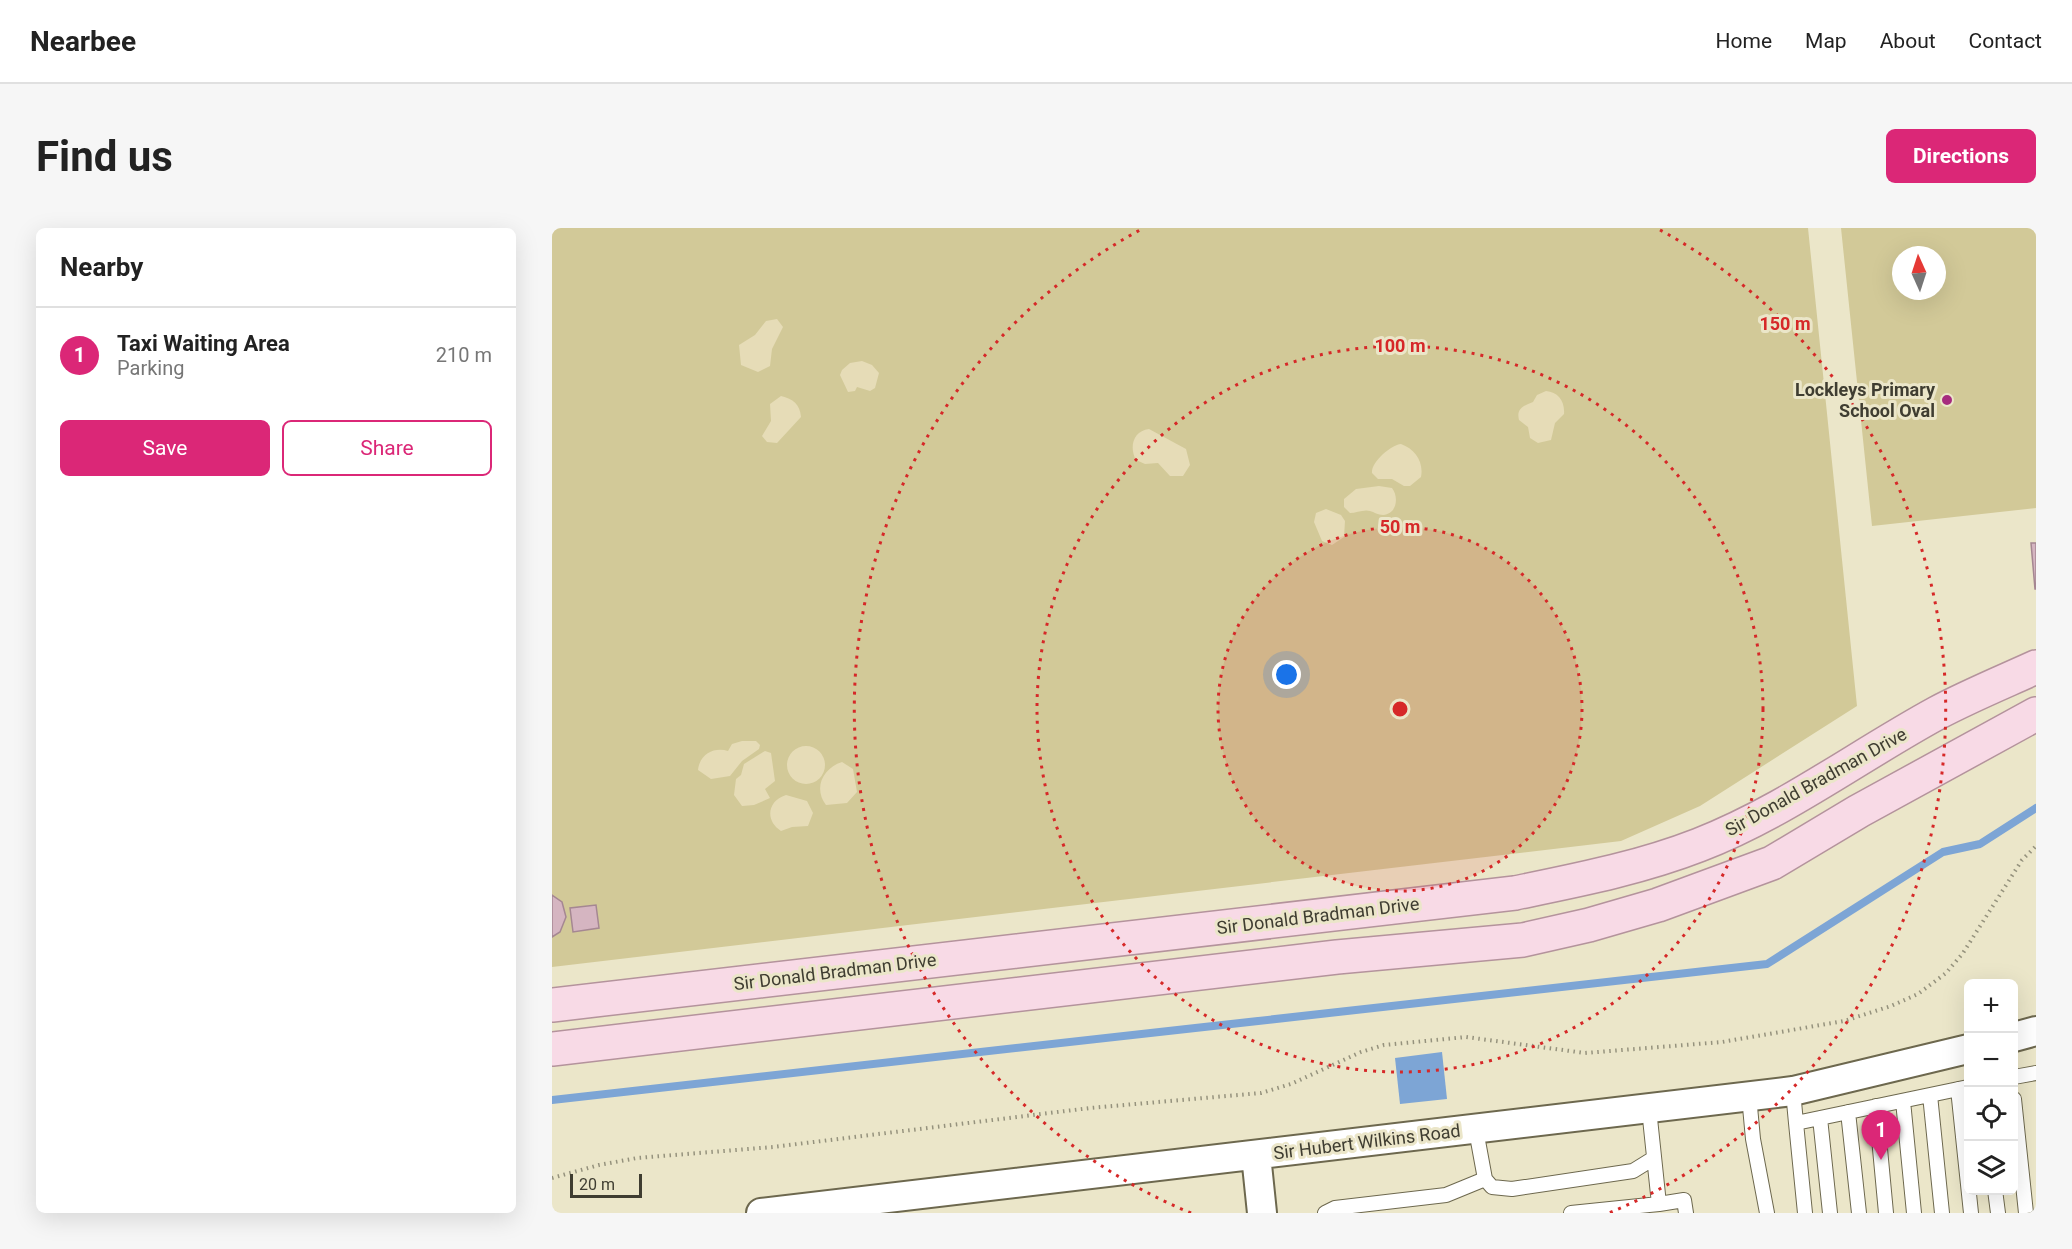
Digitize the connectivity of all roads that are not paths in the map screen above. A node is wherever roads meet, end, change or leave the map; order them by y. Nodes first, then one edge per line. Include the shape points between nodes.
1 (2036, 667) edge
2 (2036, 714) edge
3 (552, 1005) edge
4 (2036, 1031) edge
5 (2018, 1036) edge
6 (552, 1048) edge
7 (1964, 1050) edge
8 (2036, 1073) edge
9 (2018, 1076) edge
10 (1963, 1088) edge
11 (1793, 1091) junction
12 (1930, 1095) junction
13 (1749, 1096) junction
14 (1903, 1101) junction
15 (1876, 1106) junction
16 (1649, 1109) junction
17 (1848, 1112) junction
18 (1820, 1118) junction
19 (1796, 1123) junction
20 (1476, 1130) junction
21 (2018, 1141) edge
22 (1256, 1155) junction
23 (1654, 1158) junction
24 (1485, 1179) junction
25 (1996, 1195) edge
26 (1659, 1204) junction
27 (761, 1213) edge
28 (1263, 1213) edge
29 (1325, 1213) edge
30 (1571, 1213) edge
31 (1686, 1213) edge
32 (1767, 1213) edge
33 (1805, 1213) edge
34 (1830, 1213) edge
35 (1859, 1213) edge
36 (1886, 1213) edge
37 (1914, 1213) edge
38 (1942, 1213) edge
39 (1971, 1213) edge
40 (1998, 1213) edge
41 (2026, 1213) edge

1 - 3 main road, Sir Donald Bradman Drive via 1938,713 1755,820 1668,856 1581,880 1515,893
2 - 6 main road via 1772,863 1590,925 1523,940 1337,957
4 - 5 street
7 - 11 street, Sir Hubert Wilkins Road
8 - 9 lane
10 - 12 lane
10 - 39 lane
11 - 13 street, Sir Hubert Wilkins Road
11 - 19 lane
12 - 14 lane
12 - 38 lane
13 - 16 street, Sir Hubert Wilkins Road
13 - 32 lane
14 - 15 lane
14 - 37 lane
15 - 17 lane
15 - 36 lane
16 - 20 street, Sir Hubert Wilkins Road
16 - 23 lane
17 - 18 lane
17 - 35 lane
18 - 19 lane
18 - 34 lane
19 - 33 lane
20 - 22 street, Sir Hubert Wilkins Road
20 - 24 lane
21 - 41 lane
22 - 27 street, Sir Hubert Wilkins Road
22 - 28 street
23 - 24 lane via 1633,1171 1512,1188 1492,1187
23 - 26 lane
24 - 29 lane via 1446,1195 1335,1208
25 - 40 lane
26 - 30 lane
26 - 31 lane via 1684,1200

